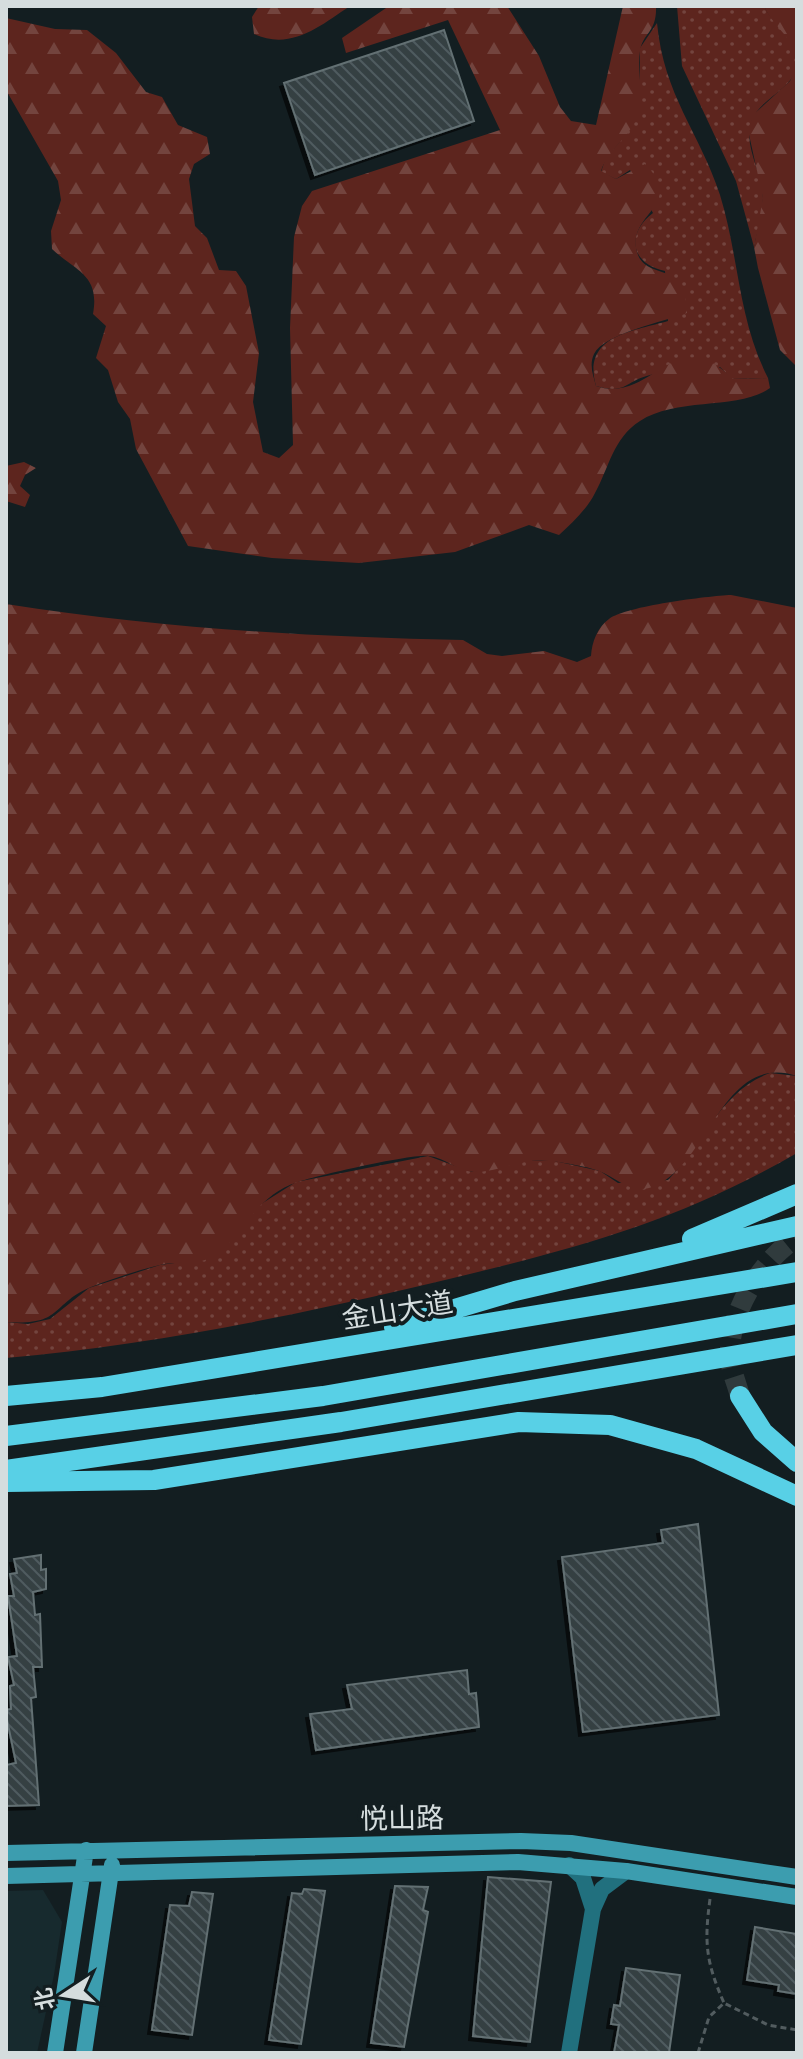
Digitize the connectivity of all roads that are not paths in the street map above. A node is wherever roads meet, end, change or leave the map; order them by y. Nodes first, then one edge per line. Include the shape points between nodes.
1 (797, 1194) edge
2 (797, 1226) edge
3 (648, 1258) junction
4 (797, 1272) edge
5 (797, 1314) edge
6 (797, 1345) edge
7 (316, 1351) junction
8 (6, 1396) edge
9 (740, 1396) tunnel mouth
10 (6, 1436) edge
11 (797, 1462) edge
12 (6, 1470) edge
13 (6, 1482) edge
14 (797, 1496) edge
15 (114, 1849) junction
16 (86, 1850) junction
17 (6, 1853) edge
18 (569, 1865) junction
19 (626, 1871) junction
20 (111, 1873) junction
21 (83, 1874) junction
22 (6, 1876) edge
23 (797, 1877) edge
24 (797, 1897) edge
25 (593, 1909) junction
26 (55, 2053) edge
27 (84, 2053) edge
28 (569, 2053) edge

1 - 3 highway
2 - 3 highway
3 - 7 highway via 515,1291
4 - 7 highway, 金山大道
5 - 10 highway via 323,1396
6 - 12 highway via 357,1419
7 - 8 highway, 金山大道 via 102,1387
9 - 11 highway via 763,1432
13 - 14 highway via 154,1480 519,1422 610,1425 696,1449
15 - 16 main road, 悦山路
15 - 20 main road
15 - 23 main road, 悦山路 via 571,1843
16 - 17 main road, 悦山路
16 - 21 main road
18 - 19 main road, 悦山路
18 - 20 main road, 悦山路
18 - 25 street via 583,1878
19 - 24 main road, 悦山路
19 - 25 street via 602,1889
20 - 21 main road, 悦山路
20 - 27 main road
21 - 22 main road, 悦山路
21 - 26 main road
25 - 28 street

